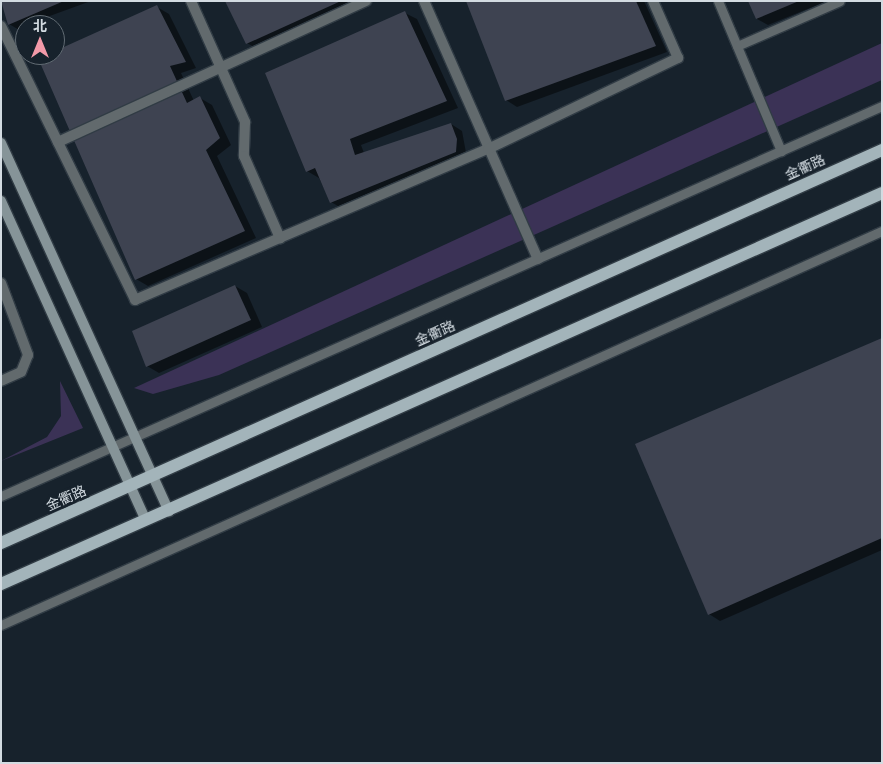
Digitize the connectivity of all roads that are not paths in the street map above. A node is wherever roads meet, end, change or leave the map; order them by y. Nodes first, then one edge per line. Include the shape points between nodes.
1 (191, 1) edge
2 (366, 1) edge
3 (424, 1) edge
4 (653, 1) edge
5 (718, 1) edge
6 (840, 1) edge
7 (1, 26) edge
8 (737, 46) junction
9 (220, 68) junction
10 (882, 106) edge
11 (58, 142) junction
12 (1, 143) edge
13 (488, 149) junction
14 (882, 150) edge
15 (781, 151) junction
16 (882, 193) edge
17 (1, 201) edge
18 (882, 231) edge
19 (280, 238) junction
20 (538, 259) junction
21 (1, 283) edge
22 (1, 381) edge
23 (135, 437) junction
24 (113, 447) junction
25 (152, 476) junction
26 (130, 486) junction
27 (1, 496) edge
28 (168, 511) junction
29 (146, 520) junction
30 (1, 543) edge
31 (1, 584) edge
32 (1, 625) edge

1 - 9 street
2 - 9 street
3 - 13 street
4 - 13 street via 678,58
5 - 8 lane
6 - 8 lane
7 - 11 street
8 - 15 lane
9 - 11 street
9 - 19 street via 245,122 244,156
10 - 15 lane
11 - 19 street via 135,300
12 - 23 main road
13 - 19 street
13 - 20 street
14 - 25 main road, 金衢路
15 - 20 lane
16 - 28 main road
17 - 24 main road
18 - 32 lane
20 - 23 lane
21 - 22 street via 28,355 21,372
23 - 24 lane
23 - 25 main road
24 - 26 main road
24 - 27 lane
25 - 26 main road, 金衢路
25 - 28 main road
26 - 29 main road
26 - 30 main road, 金衢路
28 - 29 main road
29 - 31 main road

